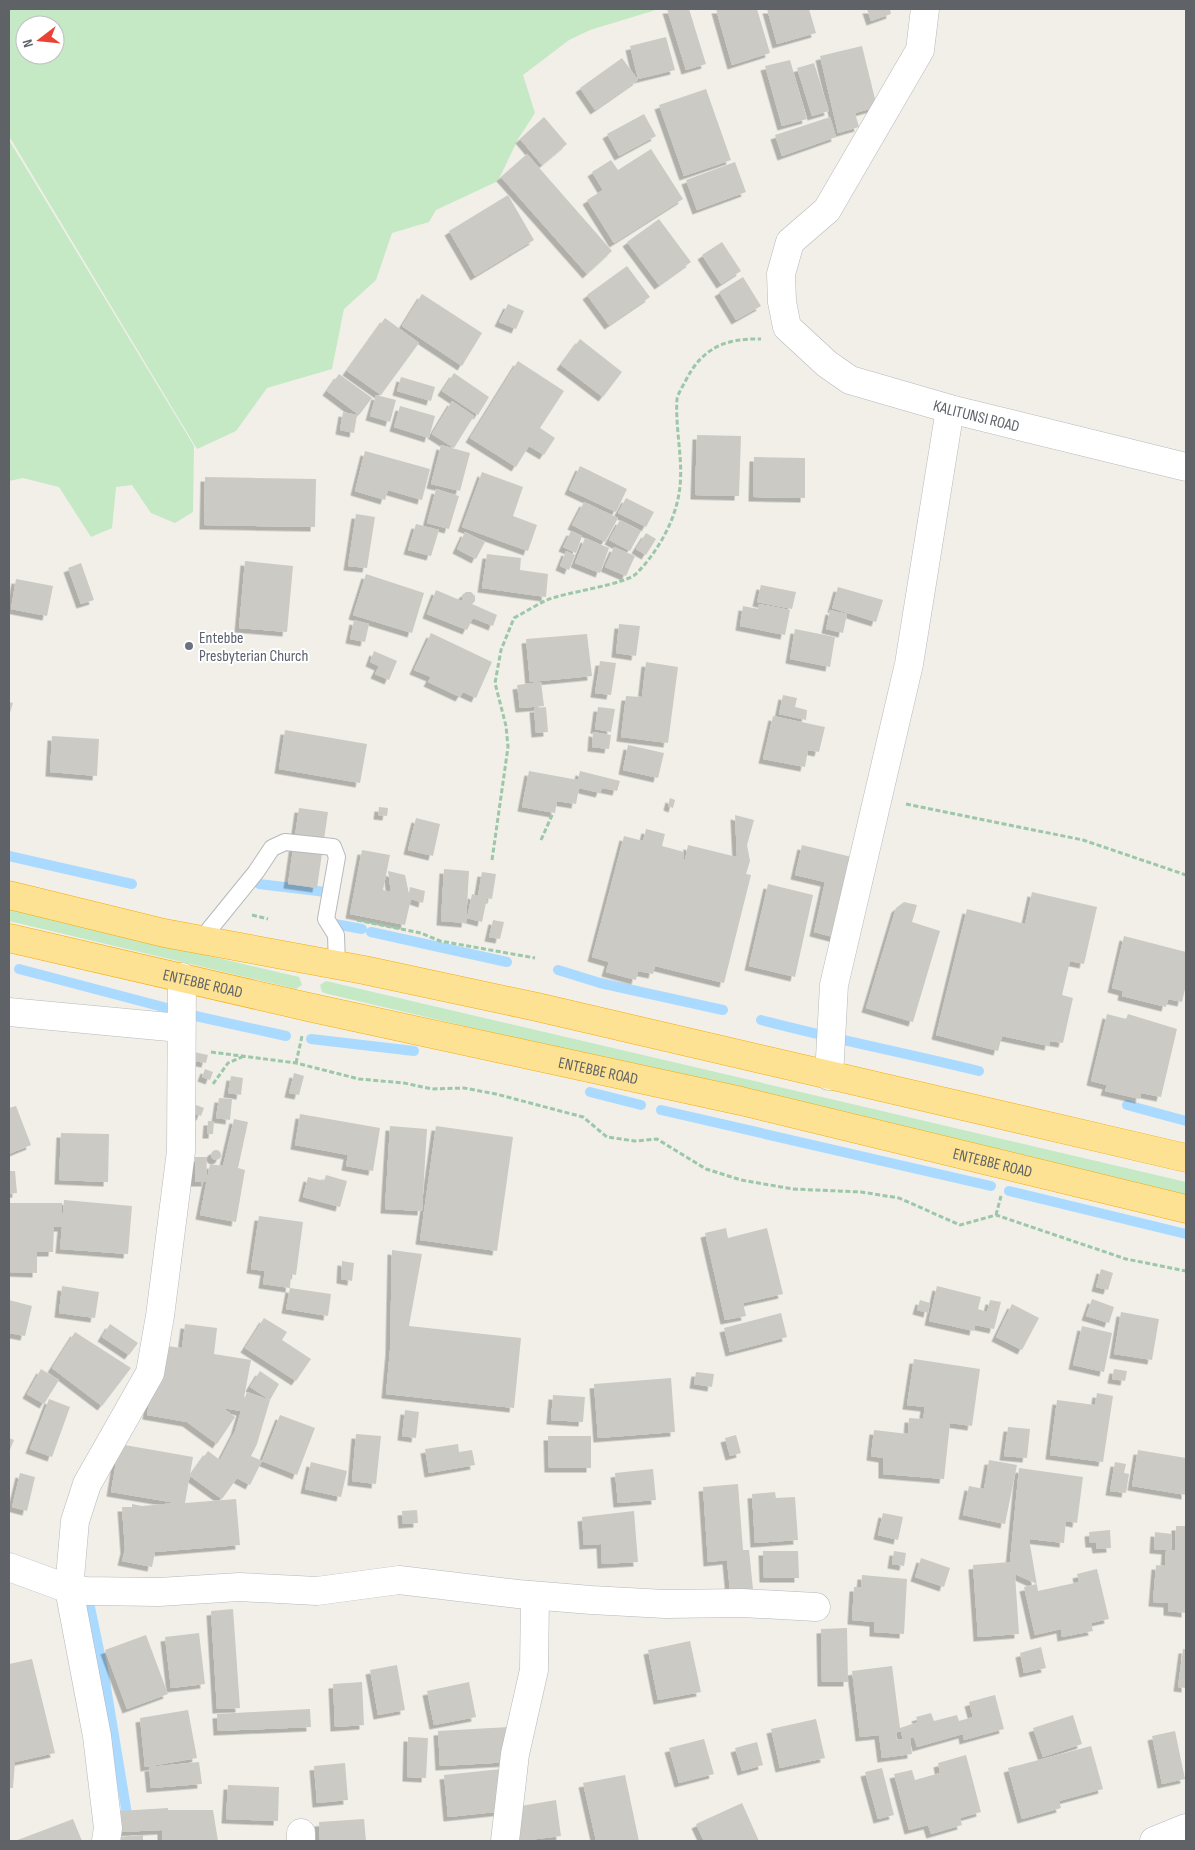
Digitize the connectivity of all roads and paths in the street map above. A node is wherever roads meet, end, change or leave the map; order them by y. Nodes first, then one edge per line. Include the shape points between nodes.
1 (925, 9) edge
2 (794, 333) junction
3 (950, 409) junction
4 (1186, 466) edge
5 (879, 798) junction
6 (553, 813) dead end
7 (541, 840) dead end
8 (492, 860) dead end
9 (1186, 875) edge
10 (9, 895) edge
11 (328, 912) junction
12 (9, 938) edge
13 (200, 941) junction
14 (535, 958) dead end
15 (337, 965) junction
16 (182, 978) junction
17 (9, 1012) edge
18 (180, 1038) junction
19 (829, 1076) junction
20 (1186, 1158) edge
21 (1186, 1209) edge
22 (1186, 1271) edge
23 (9, 1567) edge
24 (69, 1589) junction
25 (535, 1596) junction
26 (816, 1607) dead end
27 (106, 1841) edge
28 (505, 1841) edge

1 - 2 street via 920,50 827,210 790,242 781,274 782,302
2 - 3 street, KALITUNSI ROAD via 827,364 850,380
2 - 8 path via 742,338 718,345 700,357 677,397 680,486 674,516 662,540 636,575 548,599 514,618 501,650 495,683 508,748
3 - 4 street, KALITUNSI ROAD
3 - 5 street via 909,664
5 - 9 path via 1083,840
5 - 19 street via 834,985
6 - 7 path
10 - 13 highway
11 - 13 lane via 337,857 333,847 285,842 272,848
11 - 14 path via 421,933 440,941
11 - 15 lane via 326,919 336,936
12 - 16 highway, ENTEBBE ROAD
13 - 15 highway
15 - 19 highway via 523,1004
16 - 18 street
16 - 21 highway, ENTEBBE ROAD via 741,1101
17 - 18 street
18 - 22 path via 359,1079 496,1094 582,1117 607,1138 657,1139 706,1170 740,1180 793,1189 861,1192 899,1198 960,1225 996,1215 1126,1260
18 - 24 street via 182,1151 150,1373 87,1484 75,1521
19 - 20 highway
23 - 24 street
24 - 25 street via 159,1592 239,1587 317,1591 400,1580
24 - 27 street via 97,1736 108,1828
25 - 26 street via 665,1604 742,1603
25 - 28 street via 534,1670 515,1754

